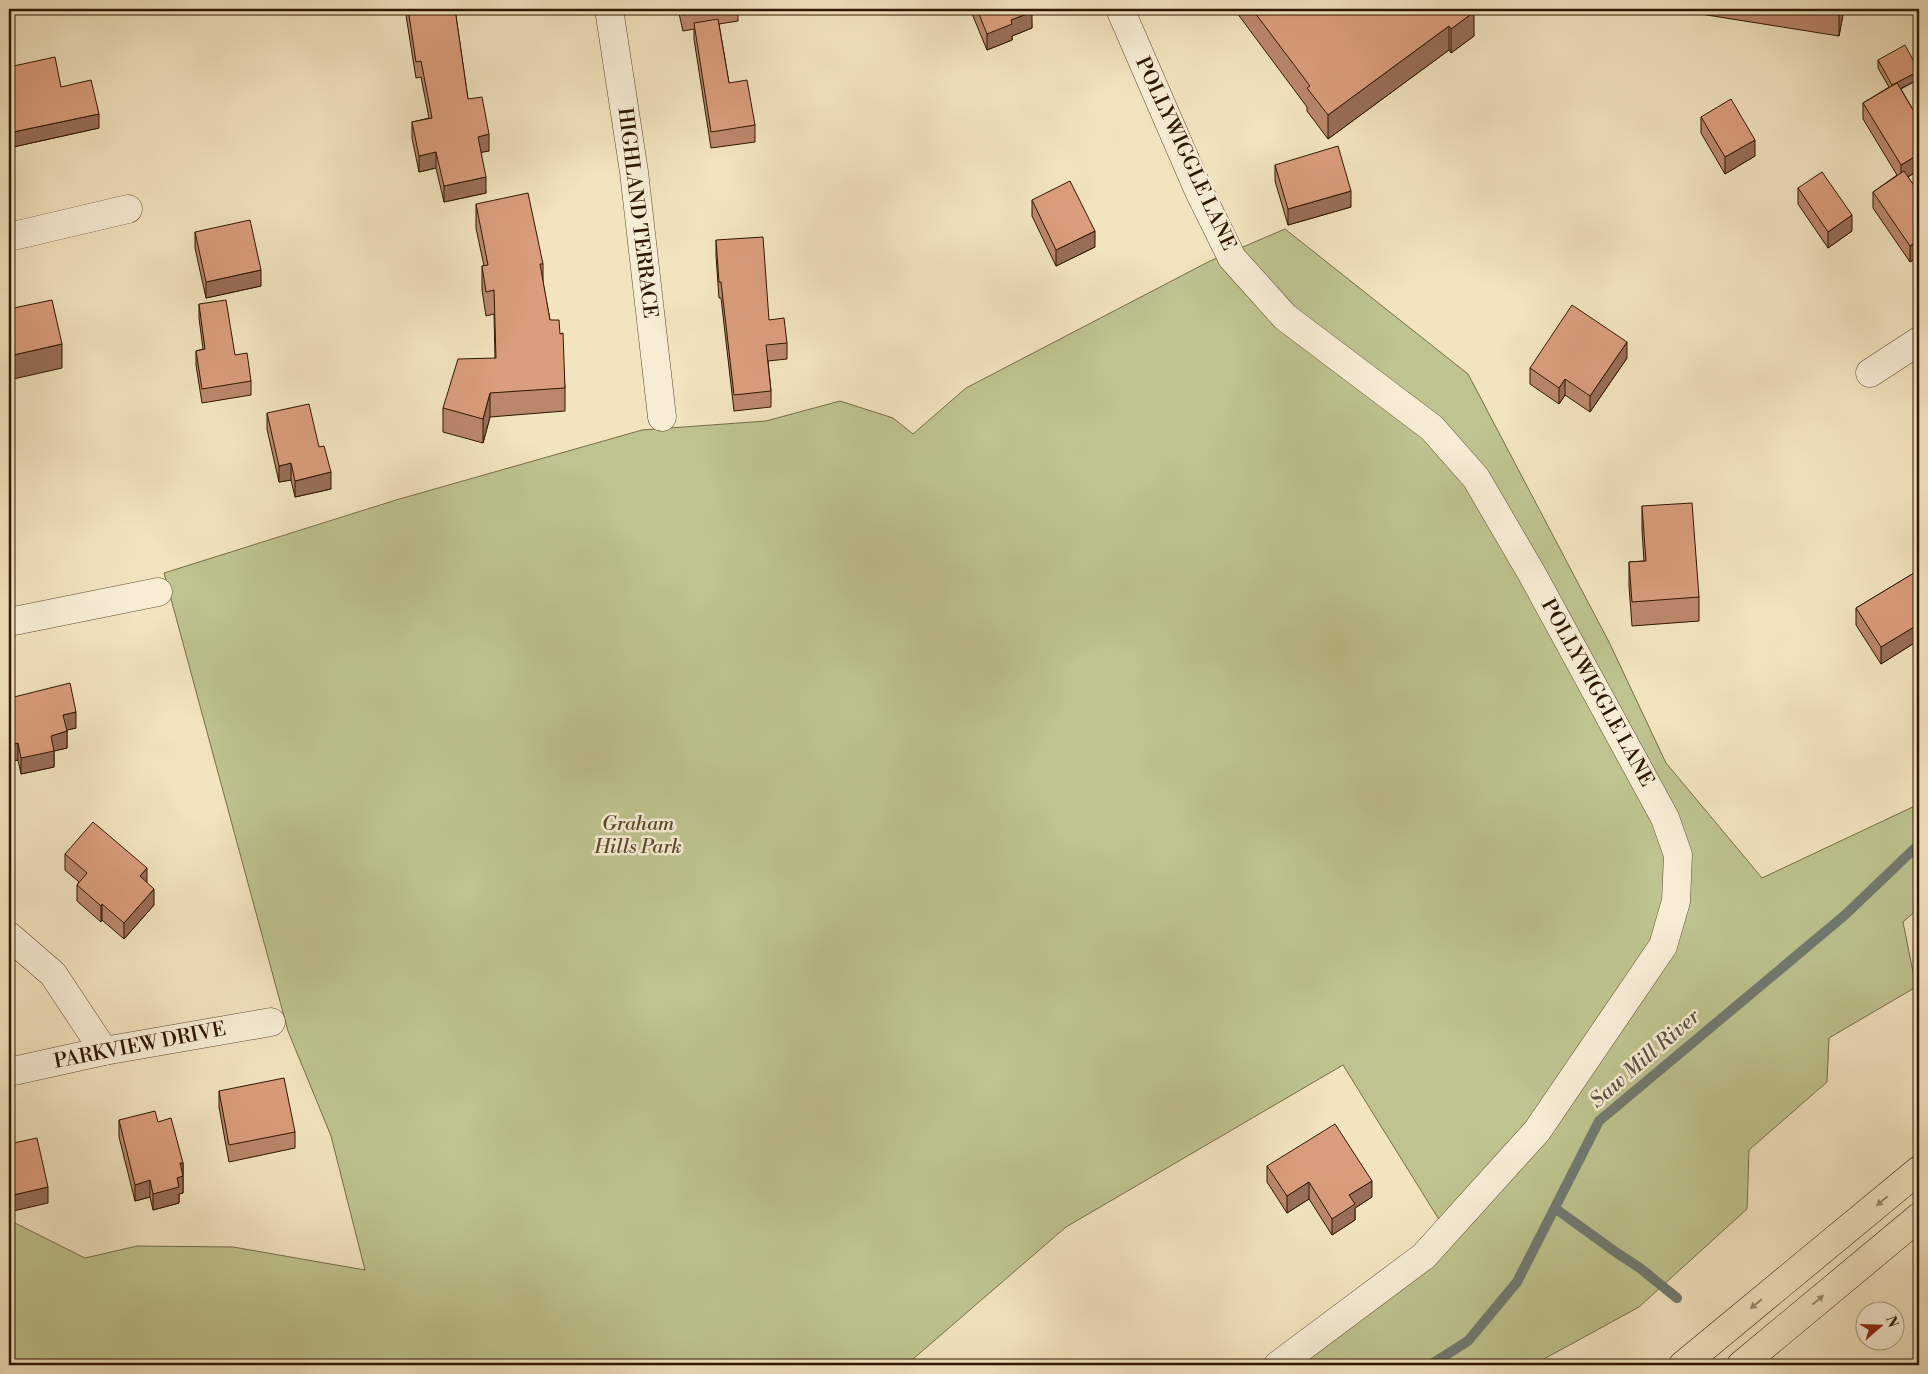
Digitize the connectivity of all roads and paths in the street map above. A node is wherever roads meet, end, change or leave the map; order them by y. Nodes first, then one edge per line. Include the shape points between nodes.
1 (609, 9) edge
2 (1120, 9) edge
3 (128, 209) dead end
4 (9, 237) edge
5 (1919, 341) edge
6 (1870, 373) dead end
7 (662, 417) dead end
8 (158, 592) dead end
9 (9, 622) edge
10 (9, 936) edge
11 (271, 1022) dead end
12 (104, 1050) junction
13 (9, 1072) edge
14 (1919, 1170) edge
15 (1919, 1217) edge
16 (1278, 1365) edge
17 (1683, 1365) edge
18 (1741, 1365) edge

1 - 7 street, HIGHLAND TERRACE via 634,172
2 - 16 street, POLLYWIGGLE LANE via 1198,189 1232,258 1285,317 1432,428 1476,478 1665,818 1678,855 1676,901 1663,946 1537,1131 1424,1256
3 - 4 street
5 - 6 street
8 - 9 street
10 - 12 street via 53,974
11 - 12 street, PARKVIEW DRIVE
12 - 13 street, PARKVIEW DRIVE
14 -> 17 highway
18 -> 15 highway

